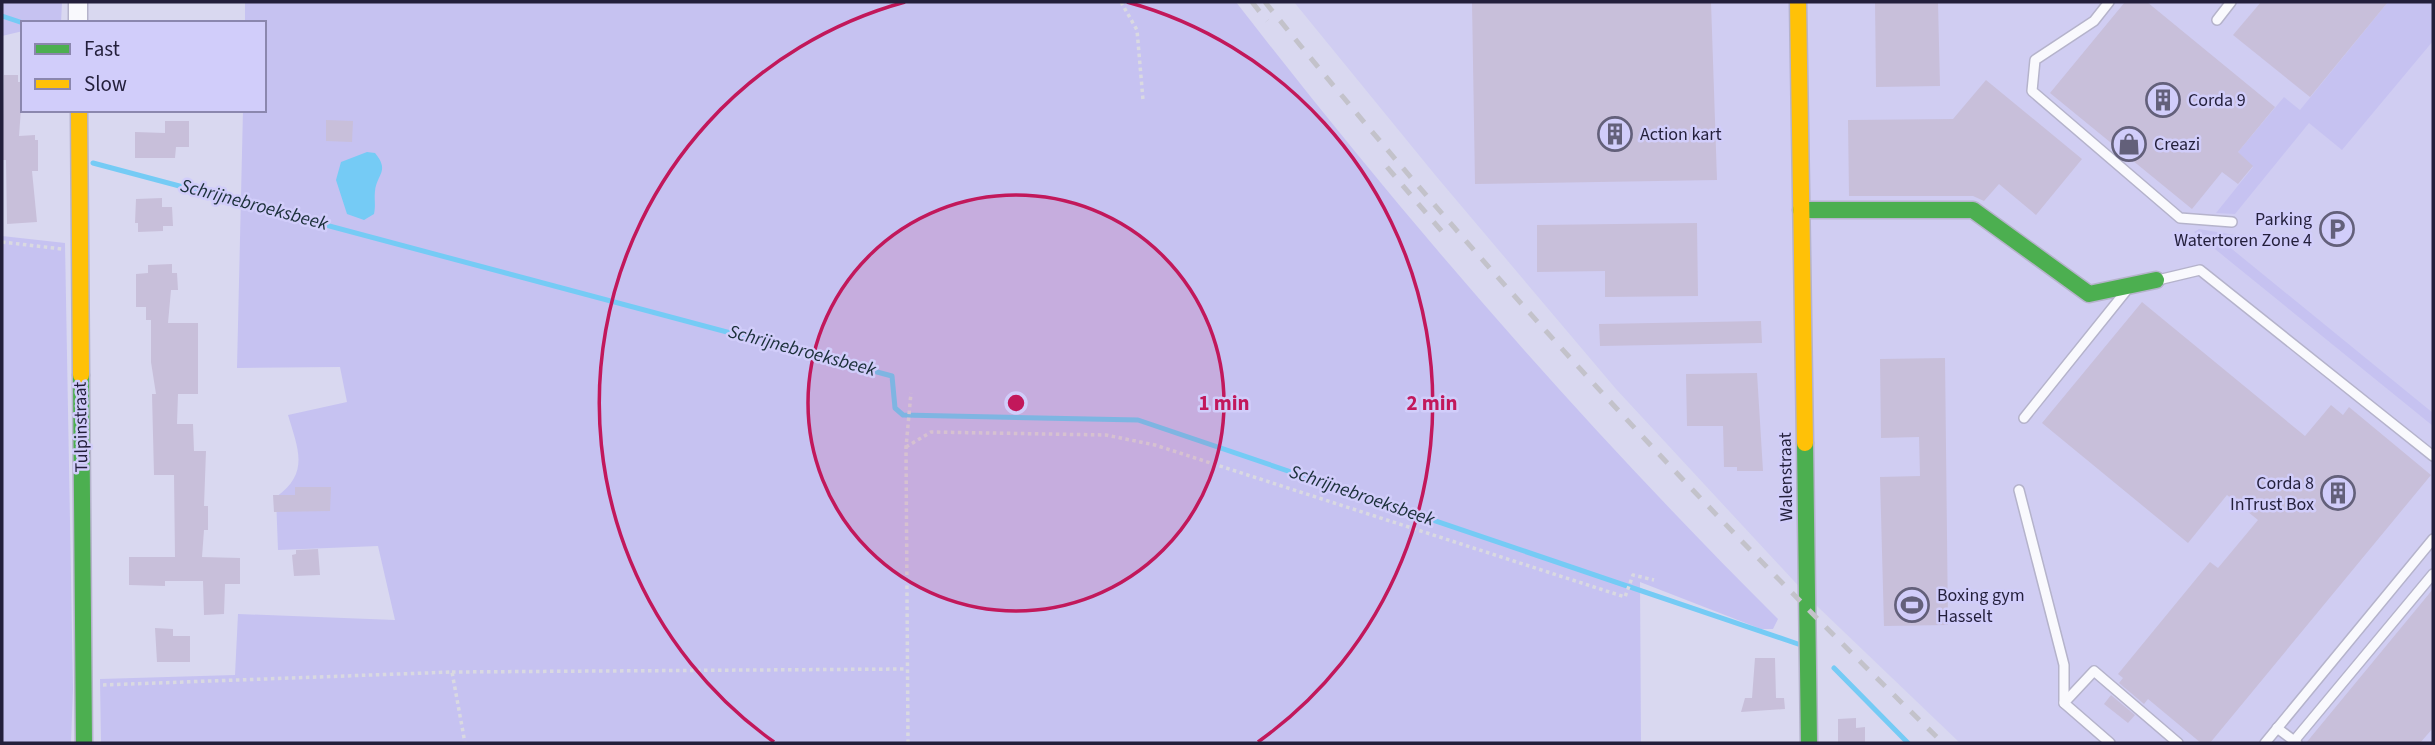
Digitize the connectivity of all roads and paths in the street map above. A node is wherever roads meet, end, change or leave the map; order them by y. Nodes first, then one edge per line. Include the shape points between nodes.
1 (78, 2) edge
2 (1121, 2) edge
3 (1798, 2) edge
4 (2109, 2) edge
5 (2231, 2) edge
6 (2217, 20) dead end
7 (78, 21) edge
8 (1143, 100) dead end
9 (79, 112) edge
10 (1801, 210) junction
11 (2232, 222) dead end
12 (2, 242) edge
13 (79, 251) junction
14 (2156, 280) joint
15 (2129, 287) junction
16 (2089, 294) junction
17 (2107, 314) junction
18 (911, 393) dead end
19 (2024, 418) dead end
20 (906, 447) junction
21 (2433, 456) edge
22 (2019, 490) dead end
23 (2433, 539) edge
24 (2433, 574) edge
25 (1654, 580) dead end
26 (905, 669) junction
27 (452, 672) junction
28 (84, 686) junction
29 (2064, 703) junction
30 (2277, 728) junction
31 (2296, 742) edge
32 (85, 743) edge
33 (465, 743) edge
34 (908, 743) edge
35 (1810, 743) edge
36 (2110, 743) edge
37 (2178, 743) edge
38 (2264, 743) edge

1 - 7 street
2 - 8 path via 1137,30
3 - 10 street, Walenstraat
4 - 11 lane via 2094,21 2035,60 2032,91 2180,218
5 - 6 lane
9 - 13 street, Tulpinstraat
10 - 16 street via 1973,210
10 - 35 street, Walenstraat
12 - 13 path
13 - 28 street, Tulpinstraat
14 - 15 street
14 - 21 lane via 2200,270
15 - 16 street
15 - 17 lane
16 - 17 lane
17 - 19 lane
18 - 20 path
20 - 25 path via 931,432 1106,435 1155,445 1625,597 1633,575
20 - 26 path
22 - 29 lane via 2064,665
23 - 30 lane
24 - 31 lane
26 - 27 path
26 - 34 path
27 - 28 path
27 - 33 path
28 - 32 street, Tulpinstraat
29 - 36 lane
29 - 37 lane via 2094,671
30 - 31 lane
30 - 38 lane

